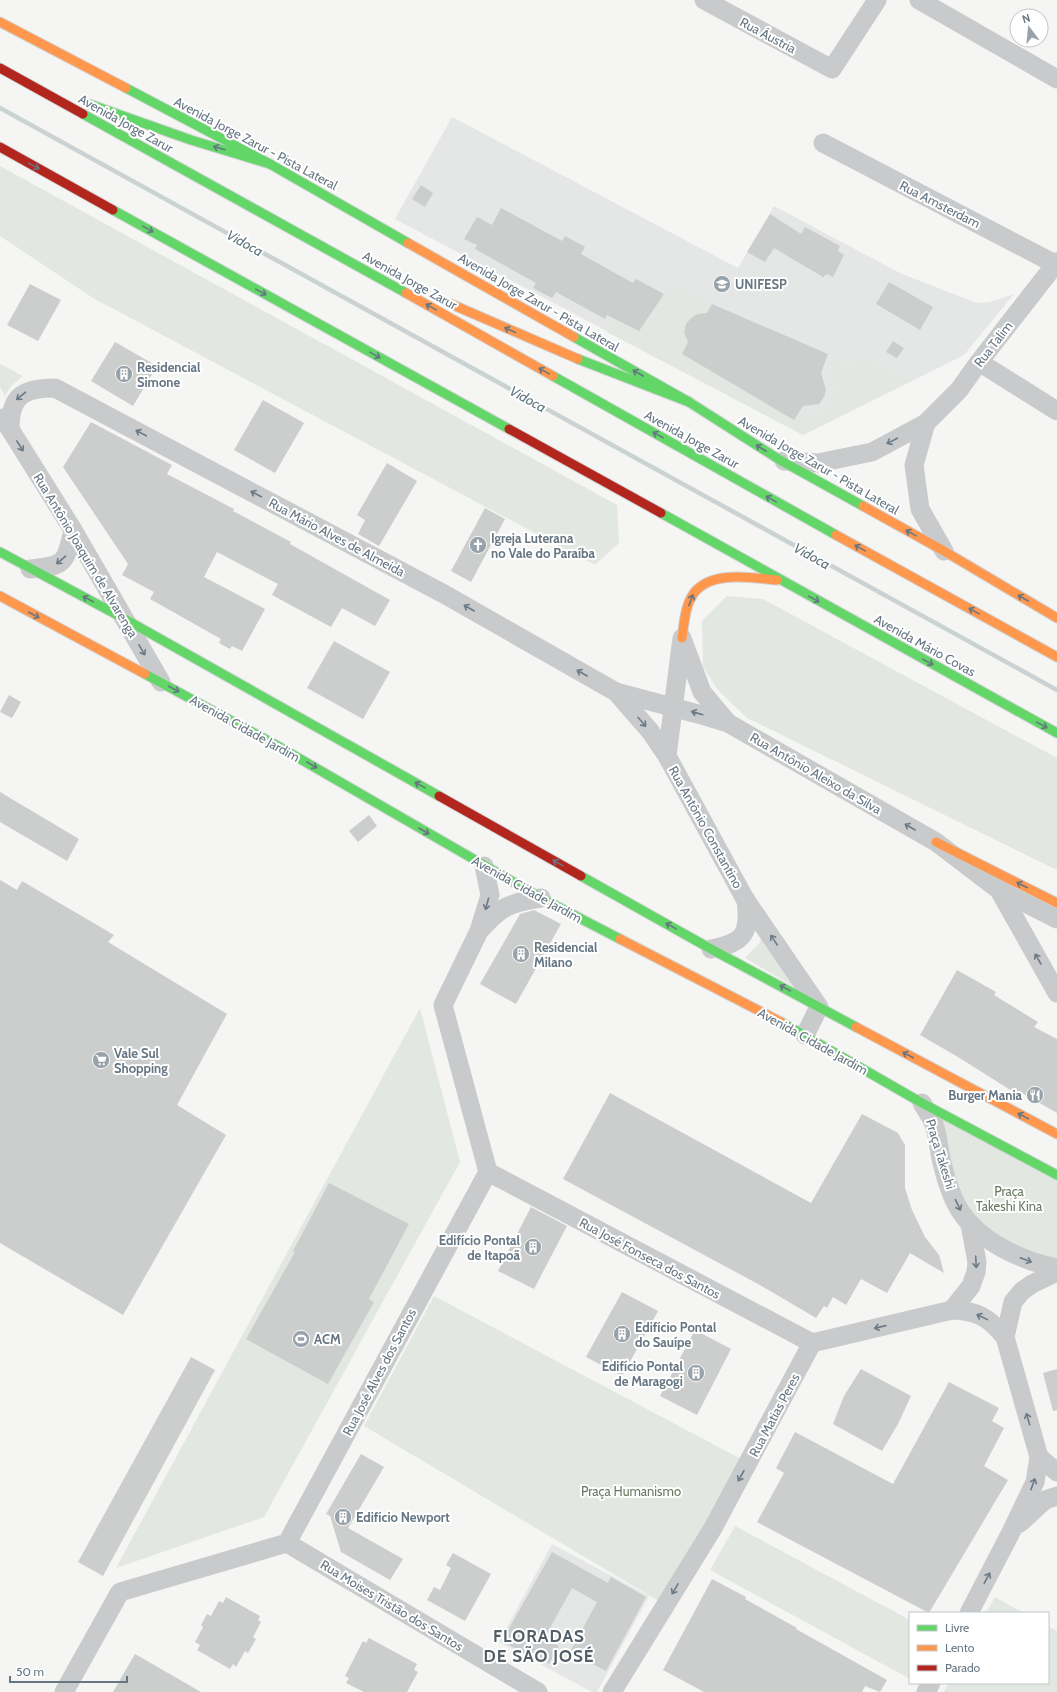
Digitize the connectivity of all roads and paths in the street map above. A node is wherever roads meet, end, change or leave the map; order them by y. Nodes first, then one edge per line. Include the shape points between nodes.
1 (704, 0) edge
2 (877, 0) edge
3 (919, 0) edge
4 (0, 22) edge
5 (0, 68) edge
6 (9, 73) junction
7 (1057, 79) edge
8 (823, 143) dead end
9 (0, 147) edge
10 (270, 164) junction
11 (287, 226) junction
12 (1057, 264) edge
13 (425, 293) dead end
14 (440, 299) dead end
15 (979, 362) junction
16 (689, 402) junction
17 (1057, 411) edge
18 (0, 413) edge
19 (926, 423) junction
20 (10, 429) junction
21 (780, 460) junction
22 (73, 530) junction
23 (944, 551) junction
24 (0, 552) edge
25 (30, 568) junction
26 (780, 580) junction
27 (0, 596) edge
28 (123, 618) junction
29 (1057, 618) edge
30 (682, 638) junction
31 (1057, 657) edge
32 (161, 682) junction
33 (616, 692) junction
34 (674, 707) junction
35 (728, 723) junction
36 (1057, 733) edge
37 (666, 756) junction
38 (936, 842) junction
39 (484, 866) junction
40 (998, 890) junction
41 (541, 898) junction
42 (745, 899) junction
43 (1057, 903) edge
44 (1057, 919) edge
45 (479, 931) junction
46 (711, 949) junction
47 (1057, 993) edge
48 (819, 1007) junction
49 (805, 1035) junction
50 (922, 1103) junction
51 (1057, 1134) edge
52 (488, 1172) junction
53 (1057, 1175) edge
54 (970, 1224) junction
55 (1057, 1268) edge
56 (1057, 1272) edge
57 (952, 1310) junction
58 (1005, 1337) junction
59 (812, 1343) junction
60 (1039, 1457) junction
61 (1057, 1472) edge
62 (1057, 1496) edge
63 (1011, 1532) junction
64 (287, 1543) junction
65 (970, 1612) edge
66 (64, 1692) edge
67 (538, 1692) edge
68 (612, 1692) edge

1 - 2 street, Rua Áustria via 832,69
3 - 7 street
4 - 10 main road, Avenida Jorge Zarur - Pista Lateral
5 - 6 main road, Avenida Jorge Zarur
10 -> 6 main road via 107,111
6 - 11 main road, Avenida Jorge Zarur
8 - 12 street, Rua Amsterdam
9 -> 26 main road
16 -> 10 main road, Avenida Jorge Zarur - Pista Lateral
11 - 13 main road
31 -> 11 main road, Avenida Jorge Zarur
12 - 15 street, Rua Talim
16 -> 14 main road via 593,366
15 - 17 street
15 - 19 street, Rua Talim via 959,390
21 -> 16 main road, Avenida Jorge Zarur - Pista Lateral
18 - 20 street, Rua Antônio Joaquim de Alvarenga
19 -> 21 street, Rua Talim via 872,452 818,463
19 - 23 street, Rua Talim via 914,464 920,509
20 -> 22 street, Rua Antônio Joaquim de Alvarenga
33 -> 20 street, Rua Mário Alves de Almeida via 444,594 55,388 39,388 23,393 15,401 10,414
23 -> 21 main road, Avenida Jorge Zarur - Pista Lateral
22 -> 25 street via 66,558 52,567
22 - 28 street, Rua Antônio Joaquim de Alvarenga
29 -> 23 main road, Avenida Jorge Zarur - Pista Lateral
24 - 25 main road
28 -> 25 main road
30 -> 26 main road via 685,615 694,594 705,584 731,578
26 -> 36 main road, Avenida Mário Covas
27 -> 32 main road, Avenida Cidade Jardim
28 -> 32 street, Rua Antônio Joaquim de Alvarenga
46 -> 28 main road
30 - 34 street, Rua Antônio Constantino
30 - 35 street via 702,692
32 -> 39 main road, Avenida Cidade Jardim via 276,744
33 - 34 street, Rua Antônio Aleixo da Silva
33 -> 37 street, Rua Antônio Constantino via 650,731
35 -> 34 street, Rua Antônio Aleixo da Silva
34 - 37 street, Rua Antônio Constantino
38 -> 35 street, Rua Antônio Aleixo da Silva
37 - 42 street, Rua Antônio Constantino
38 - 40 street, Rua Antônio Aleixo da Silva
43 -> 38 main road
39 - 41 main road, Avenida Cidade Jardim
39 -> 45 street via 490,895
40 - 44 street
47 -> 40 street
41 - 45 street via 508,905 496,913
41 - 49 main road, Avenida Cidade Jardim
42 - 46 street, Rua Antônio Constantino via 748,919 746,931 739,939 728,945
48 -> 42 street, Rua Antônio Constantino
45 - 52 street via 443,1005
48 -> 46 main road
48 - 49 street
51 -> 48 main road
49 - 50 main road, Avenida Cidade Jardim
50 - 53 main road, Avenida Cidade Jardim
50 -> 54 street, Praça Takeshi via 933,1123 951,1190
52 - 59 street, Rua José Fonseca dos Santos
52 - 64 street, Rua José Alves dos Santos
54 -> 55 street, Praça Takeshi via 996,1245 1017,1257
54 -> 57 street via 977,1262 976,1272 971,1286
56 - 58 street via 1032,1284 1013,1302
58 -> 57 street via 993,1323 983,1317 968,1311
57 -> 59 street
60 -> 58 street
59 -> 68 street, Rua Matias Peres via 713,1528
60 - 61 street
63 -> 60 street via 1034,1482
62 - 63 street via 1045,1500
65 -> 63 street
64 - 66 street via 120,1592
64 - 67 street, Rua Moises Tristão dos Santos

